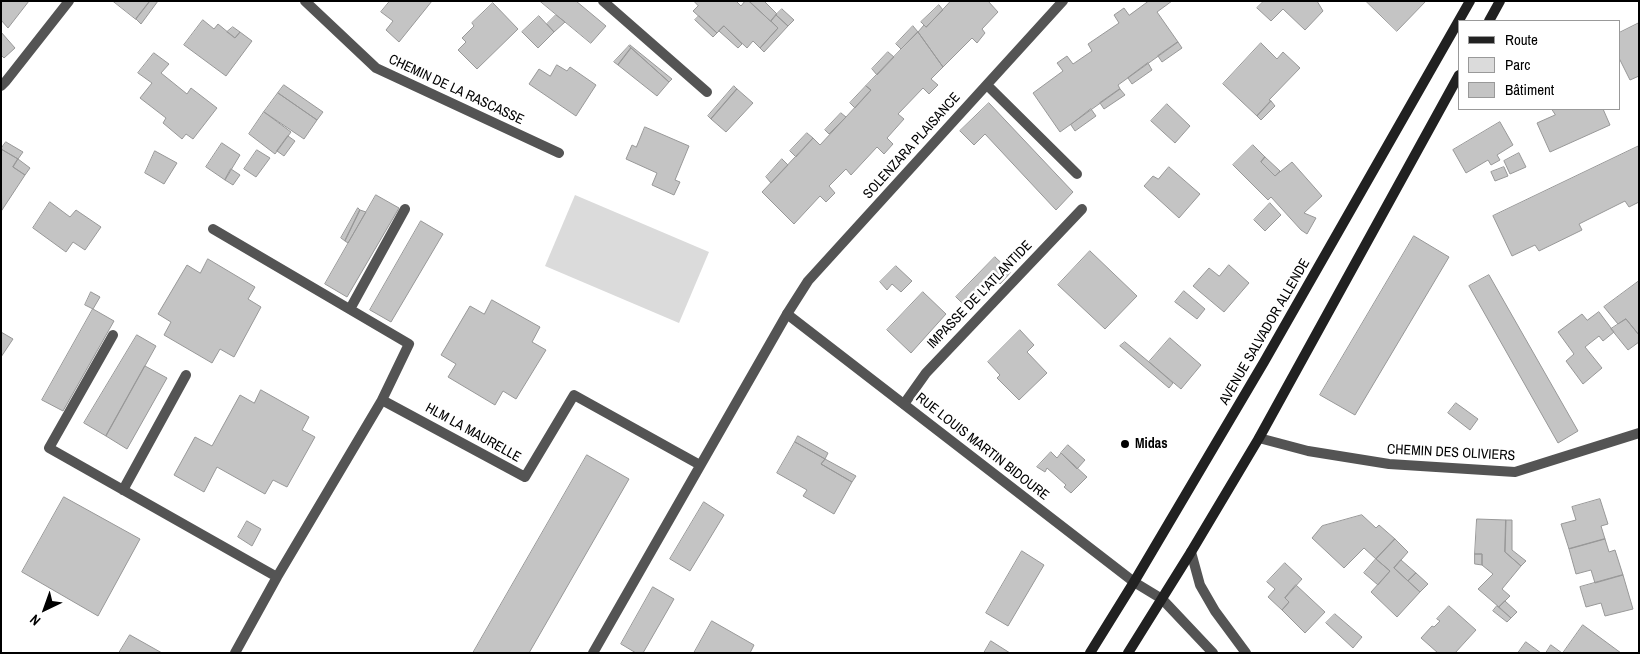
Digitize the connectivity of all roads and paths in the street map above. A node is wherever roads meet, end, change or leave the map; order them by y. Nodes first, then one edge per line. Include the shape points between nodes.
1 (69, 1) edge
2 (305, 1) edge
3 (603, 1) edge
4 (1064, 1) edge
5 (1470, 1) edge
6 (1500, 1) edge
7 (1459, 20) edge
8 (1490, 20) edge
9 (1458, 22) edge
10 (1458, 77) edge
11 (987, 84) junction
12 (1, 86) edge
13 (707, 92) dead end
14 (559, 154) dead end
15 (1077, 174) dead end
16 (406, 209) dead end
17 (1082, 209) dead end
18 (213, 229) dead end
19 (350, 309) junction
20 (787, 314) junction
21 (113, 335) dead end
22 (186, 375) dead end
23 (382, 400) junction
24 (904, 404) junction
25 (1639, 433) edge
26 (1259, 438) junction
27 (700, 465) junction
28 (123, 490) junction
29 (1191, 552) junction
30 (277, 577) junction
31 (1134, 582) junction
32 (1162, 599) junction
33 (235, 653) edge
34 (593, 653) edge
35 (1090, 653) edge
36 (1128, 653) edge
37 (1213, 653) edge
38 (1246, 653) edge

1 - 12 street
2 - 14 street, CHEMIN DE LA RASCASSE via 376,68
3 - 13 street
4 - 11 street, SOLENZARA PLAISANCE
5 - 7 main road, AVENUE SALVADOR ALLENDE
6 - 8 main road
9 - 31 main road, AVENUE SALVADOR ALLENDE
10 - 26 main road
11 - 15 street
11 - 20 street, SOLENZARA PLAISANCE via 808,281
16 - 19 street
17 - 24 street, IMPASSE DE L'ATLANTIDE via 926,373
18 - 19 street
19 - 23 street via 409,344
20 - 24 street, RUE LOUIS MARTIN BIDOURE
20 - 27 street
21 - 28 street via 49,448
22 - 28 street
23 - 27 street, HLM LA MAURELLE via 525,477 574,395
23 - 30 street
24 - 31 street, RUE LOUIS MARTIN BIDOURE
25 - 26 street, CHEMIN DES OLIVIERS via 1515,472 1390,464 1308,451
26 - 29 main road
27 - 34 street
28 - 30 street
29 - 32 main road
29 - 38 street via 1200,585
30 - 33 street
31 - 32 street, RUE LOUIS MARTIN BIDOURE
31 - 35 main road, AVENUE SALVADOR ALLENDE
32 - 36 main road
32 - 37 street, RUE LOUIS MARTIN BIDOURE

